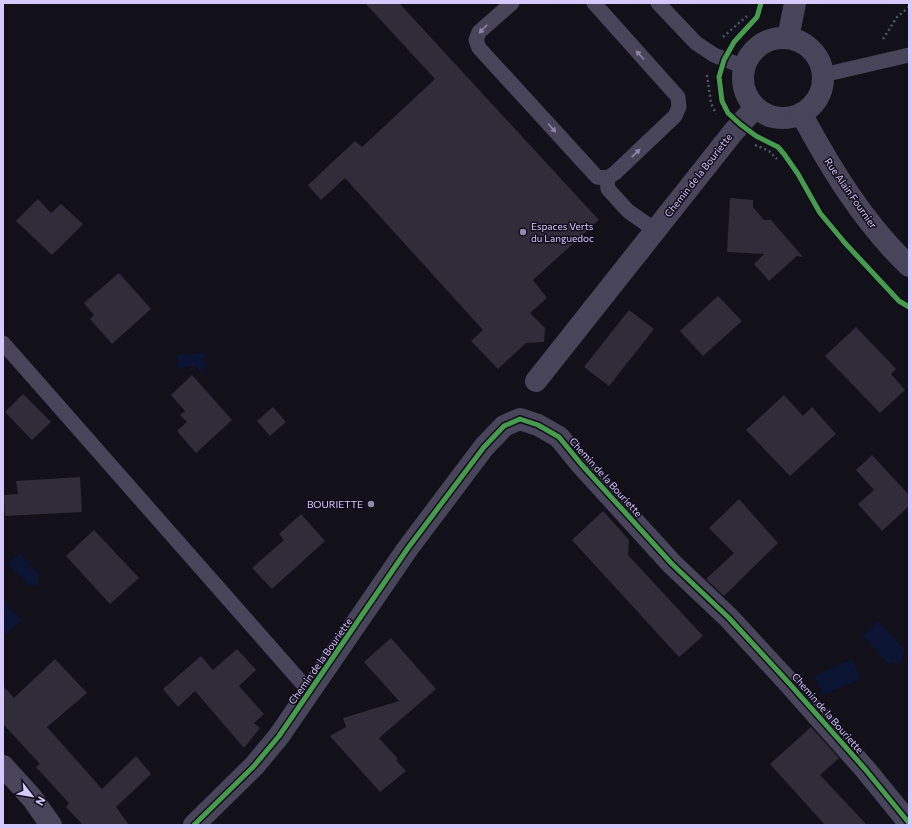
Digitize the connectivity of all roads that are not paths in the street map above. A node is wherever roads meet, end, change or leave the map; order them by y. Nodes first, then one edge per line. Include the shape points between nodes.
1 (512, 3) edge
2 (594, 3) edge
3 (658, 3) edge
4 (794, 3) edge
5 (788, 38) junction
6 (909, 55) edge
7 (744, 67) junction
8 (823, 75) junction
9 (755, 108) junction
10 (802, 114) junction
11 (606, 178) junction
12 (655, 230) junction
13 (909, 266) edge
14 (3, 343) edge
15 (536, 381) dead end
16 (309, 691) junction
17 (3, 766) edge
18 (909, 823) edge
19 (51, 825) edge
20 (194, 825) edge

1 -> 11 lane via 479,32 476,40 479,48 597,177
11 -> 2 lane via 615,173 675,116 679,107 678,97
3 - 7 lane via 696,43 714,55
4 - 5 street
5 - 7 street via 774,39 761,44 750,54
5 - 8 street via 801,42 813,50 820,62
6 - 8 lane
7 - 9 street via 742,81 746,96
8 - 10 street via 823,87 819,98
9 - 10 street via 772,118 792,118
9 - 12 street, Chemin de la Bouriette
10 - 13 street, Rue Alain Fournier via 833,169 866,218
11 - 12 lane via 608,189 628,211
12 - 15 street, Chemin de la Bouriette
14 - 16 lane
16 - 18 street, Chemin de la Bouriette via 408,548 484,447 504,426 520,419 538,425 559,437 672,564 729,618 788,682
16 - 20 street, Chemin de la Bouriette via 254,766
17 - 19 street via 32,798

